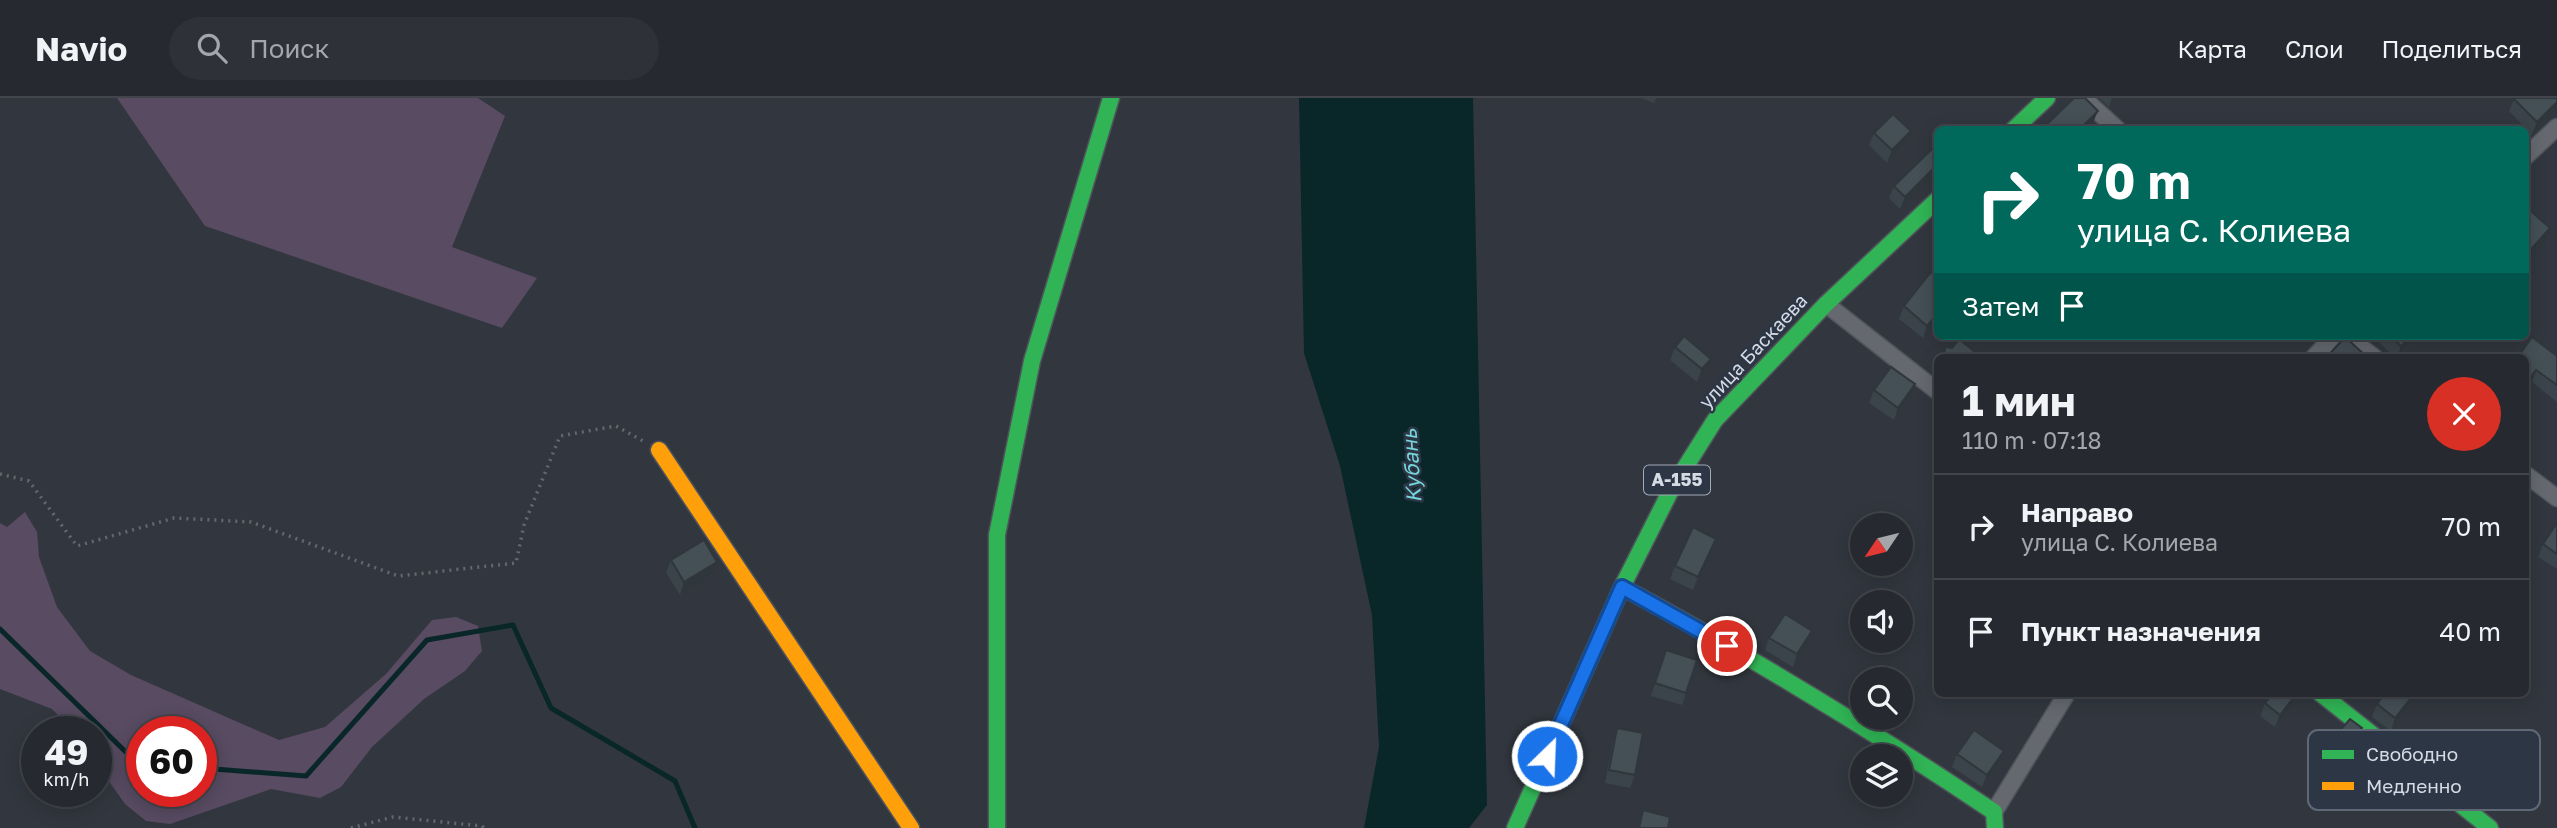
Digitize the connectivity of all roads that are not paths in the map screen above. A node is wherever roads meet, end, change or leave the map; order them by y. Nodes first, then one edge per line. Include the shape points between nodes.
1 (1111, 98) edge
2 (2047, 98) edge
3 (2083, 98) edge
4 (2017, 126) edge
5 (2114, 126) edge
6 (2557, 127) edge
7 (2529, 153) edge
8 (1934, 203) edge
9 (1826, 304) junction
10 (2330, 340) edge
11 (2351, 340) edge
12 (2317, 354) edge
13 (2370, 354) edge
14 (1934, 389) edge
15 (659, 450) road end
16 (2529, 477) edge
17 (2557, 498) edge
18 (1622, 587) junction
19 (2065, 697) edge
20 (2325, 697) edge
21 (2367, 730) edge
22 (2467, 810) edge
23 (1994, 820) edge
24 (911, 828) edge
25 (997, 828) edge
26 (1515, 828) edge
27 (2490, 828) edge

1 - 25 street via 1032,361 997,535
2 - 4 street
3 - 5 street
6 - 7 street
8 - 9 street, улица Баскаева / А-155
9 - 14 street
9 - 18 street, улица Баскаева / А-155 via 1714,420 1671,490
10 - 12 street
11 - 13 street
15 - 24 street
16 - 17 street
18 - 23 street via 1892,745
18 - 26 street, улица Баскаева / А-155
19 - 23 street
20 - 21 street
22 - 27 street

